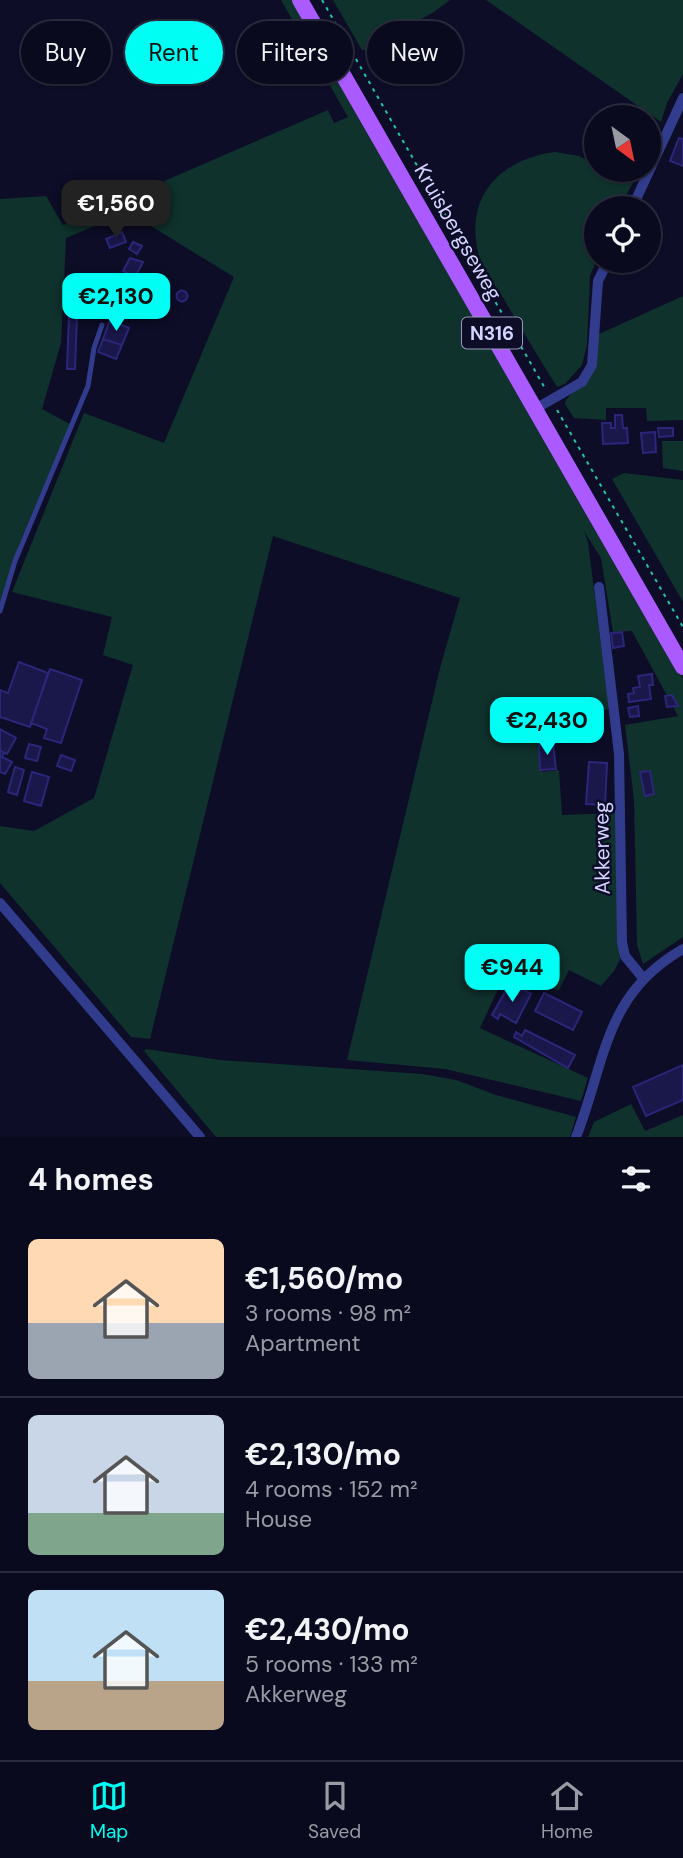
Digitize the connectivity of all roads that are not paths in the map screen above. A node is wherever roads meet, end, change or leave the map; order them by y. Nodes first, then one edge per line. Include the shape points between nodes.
1 (300, 0) edge
2 (683, 98) edge
3 (638, 196) edge
4 (602, 273) edge
5 (102, 325) dead end
6 (535, 409) junction
7 (598, 587) dead end
8 (0, 611) edge
9 (683, 667) edge
10 (0, 903) edge
11 (683, 949) edge
12 (643, 978) junction
13 (200, 1137) edge
14 (576, 1137) edge

1 - 6 main road, Kruisbergseweg / N316
2 - 3 street
4 - 6 street via 592,365 582,382
5 - 8 lane via 88,386 15,561
6 - 9 main road, Kruisbergseweg / N316
7 - 12 street, Akkerweg via 619,754 622,942 625,956
10 - 13 street
11 - 12 street
12 - 14 street via 618,1013

